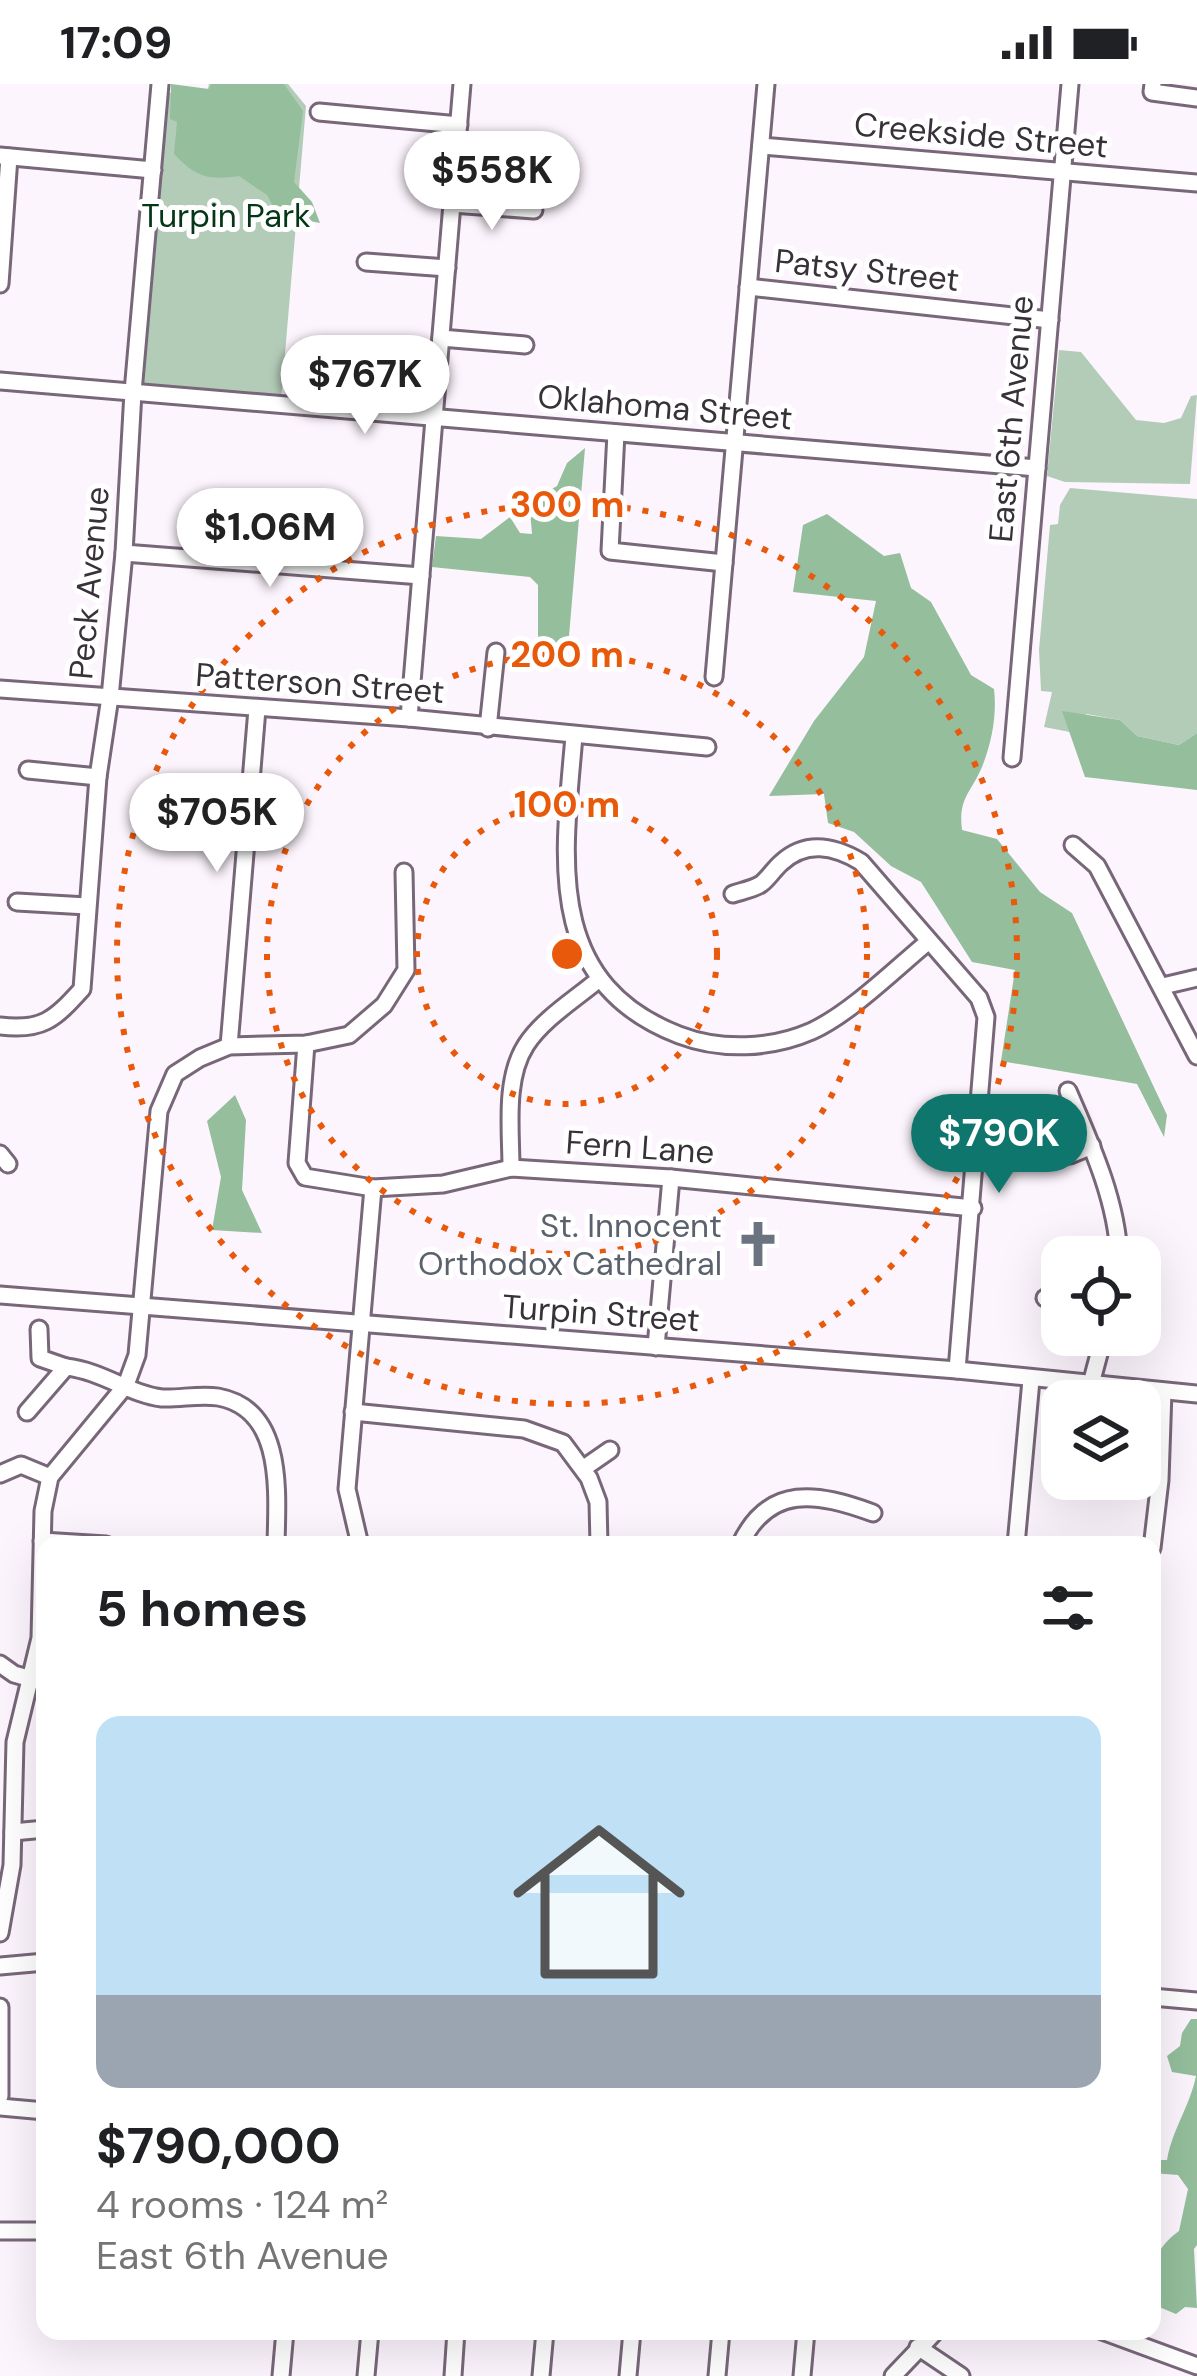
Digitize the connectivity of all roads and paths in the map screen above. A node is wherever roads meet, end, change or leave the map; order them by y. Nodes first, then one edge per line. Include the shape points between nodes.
1 (160, 84) edge
2 (462, 84) edge
3 (766, 84) edge
4 (1070, 84) edge
5 (1153, 88) edge
6 (1197, 98) edge
7 (319, 112) dead end
8 (459, 124) junction
9 (761, 146) junction
10 (4, 157) edge
11 (153, 170) junction
12 (1062, 172) junction
13 (1197, 183) edge
14 (452, 204) junction
15 (534, 210) dead end
16 (366, 262) dead end
17 (447, 268) junction
18 (0, 284) edge
19 (748, 286) junction
20 (1050, 320) junction
21 (441, 338) junction
22 (524, 345) dead end
23 (0, 381) edge
24 (133, 392) junction
25 (434, 418) junction
26 (616, 433) junction
27 (735, 443) junction
28 (1037, 469) junction
29 (124, 553) junction
30 (724, 563) junction
31 (421, 576) junction
32 (496, 652) dead end
33 (714, 676) dead end
34 (0, 689) edge
35 (110, 697) junction
36 (257, 709) junction
37 (409, 718) junction
38 (488, 728) junction
39 (574, 736) junction
40 (707, 747) dead end
41 (1012, 758) dead end
42 (28, 770) dead end
43 (98, 777) junction
44 (1073, 844) dead end
45 (404, 872) dead end
46 (734, 894) dead end
47 (17, 902) dead end
48 (87, 907) junction
49 (929, 941) junction
50 (1197, 978) edge
51 (598, 980) junction
52 (1163, 986) junction
53 (0, 1026) edge
54 (306, 1044) junction
55 (229, 1046) junction
56 (1197, 1056) edge
57 (1068, 1091) dead end
58 (1091, 1146) junction
59 (1070, 1155) dead end
60 (511, 1168) junction
61 (671, 1178) junction
62 (374, 1188) junction
63 (973, 1208) junction
64 (1118, 1236) edge
65 (0, 1295) edge
66 (142, 1305) junction
67 (360, 1324) junction
68 (39, 1329) dead end
69 (656, 1347) junction
70 (66, 1366) junction
71 (957, 1370) junction
72 (1031, 1380) junction
73 (1041, 1381) edge
74 (126, 1385) junction
75 (1163, 1391) joint
76 (1197, 1394) edge
77 (27, 1412) dead end
78 (353, 1412) junction
79 (610, 1450) dead end
80 (584, 1468) junction
81 (0, 1474) edge
82 (50, 1477) junction
83 (873, 1513) dead end
84 (43, 1536) edge
85 (276, 1536) edge
86 (358, 1536) edge
87 (599, 1536) edge
88 (746, 1536) edge
89 (1017, 1536) edge
90 (1153, 1536) edge
91 (0, 1664) edge
92 (36, 1680) edge
93 (36, 1686) edge
94 (7, 1762) edge
95 (36, 1830) edge
96 (13, 1832) junction
97 (3, 1899) edge
98 (0, 1933) edge
99 (36, 1963) edge
100 (0, 1966) edge
101 (1161, 1998) edge
102 (1197, 2001) edge
103 (0, 2007) edge
104 (0, 2096) edge
105 (0, 2107) edge
106 (36, 2110) edge
107 (0, 2231) edge
108 (36, 2231) edge
109 (284, 2340) edge
110 (369, 2340) edge
111 (456, 2340) edge
112 (543, 2340) edge
113 (631, 2340) edge
114 (720, 2340) edge
115 (805, 2340) edge
116 (926, 2340) edge
117 (1126, 2340) edge
118 (918, 2347) junction
119 (1197, 2366) edge
120 (281, 2376) edge
121 (366, 2376) edge
122 (453, 2376) edge
123 (541, 2376) edge
124 (628, 2376) edge
125 (717, 2376) edge
126 (802, 2376) edge
127 (893, 2376) edge
128 (961, 2376) edge

1 - 11 street, Peck Avenue
2 - 8 street
3 - 9 street
4 - 12 street, East 6th Avenue
5 - 6 street
7 - 8 street
8 - 14 street
9 - 12 street, Creekside Street
9 - 19 street
10 - 11 street
10 - 18 street
11 - 24 street, Peck Avenue
12 - 13 street, Creekside Street
12 - 20 street, East 6th Avenue
14 - 15 street
14 - 17 street
16 - 17 street
17 - 21 street
19 - 20 street, Patsy Street
19 - 27 street
20 - 28 street, East 6th Avenue
21 - 22 street
21 - 25 street
23 - 24 street, Oklahoma Street
24 - 25 street, Oklahoma Street
24 - 29 street, Peck Avenue
25 - 26 street, Oklahoma Street
25 - 31 street
26 - 27 street, Oklahoma Street
26 - 30 street via 610,551
27 - 28 street, Oklahoma Street
27 - 30 street
28 - 41 street, East 6th Avenue
29 - 31 street
29 - 35 street, Peck Avenue
30 - 33 street
31 - 37 street
32 - 38 street
34 - 35 street, Patterson Street
35 - 36 street, Patterson Street
35 - 43 street, Peck Avenue
36 - 37 street, Patterson Street
36 - 55 street
37 - 38 street, Patterson Street
38 - 39 street, Patterson Street
39 - 40 street, Patterson Street
39 - 51 street via 566,868 575,929
42 - 43 street
43 - 48 street, Peck Avenue
44 - 52 street via 1097,866
45 - 54 street via 406,970 384,1005 349,1035
46 - 49 street via 760,884 802,849 844,852
47 - 48 street
48 - 53 street, Peck Avenue via 82,988 59,1015 30,1030
49 - 51 street via 819,1028 788,1041 718,1048 657,1026
49 - 63 street via 980,998 986,1017
50 - 52 street
51 - 60 street via 524,1048 511,1093
52 - 56 street
54 - 55 street
54 - 62 street, Fern Lane via 297,1163 304,1177
55 - 66 street via 175,1074 159,1111
57 - 58 street
58 - 59 street
58 - 64 street
60 - 61 street, Fern Lane
60 - 62 street, Fern Lane via 443,1184
61 - 63 street, Fern Lane
61 - 69 street
62 - 67 street
63 - 71 street
65 - 66 street, Turpin Street
66 - 67 street, Turpin Street
66 - 74 street
67 - 69 street, Turpin Street
67 - 78 street
68 - 70 street via 40,1358
69 - 71 street, Turpin Street
70 - 74 street
70 - 77 street
71 - 72 street, Turpin Street
72 - 73 street, Turpin Street
72 - 89 street
74 - 82 street
74 - 85 street via 163,1398 219,1397 258,1419 273,1450
75 - 76 street, Turpin Street
75 - 90 street
78 - 80 street via 545,1434
78 - 86 street via 347,1489
79 - 80 street
80 - 87 street via 598,1502
81 - 82 street via 21,1465
82 - 84 street
83 - 88 street via 826,1498 780,1501
91 - 92 street
93 - 94 street
94 - 96 street
95 - 96 street
96 - 97 street
97 - 98 street
99 - 100 street
101 - 102 street
103 - 104 street
105 - 106 street
107 - 108 street
109 - 120 street
110 - 121 street
111 - 122 street
112 - 123 street
113 - 124 street
114 - 125 street
115 - 126 street
116 - 118 street
117 - 119 street
118 - 127 street
118 - 128 street

